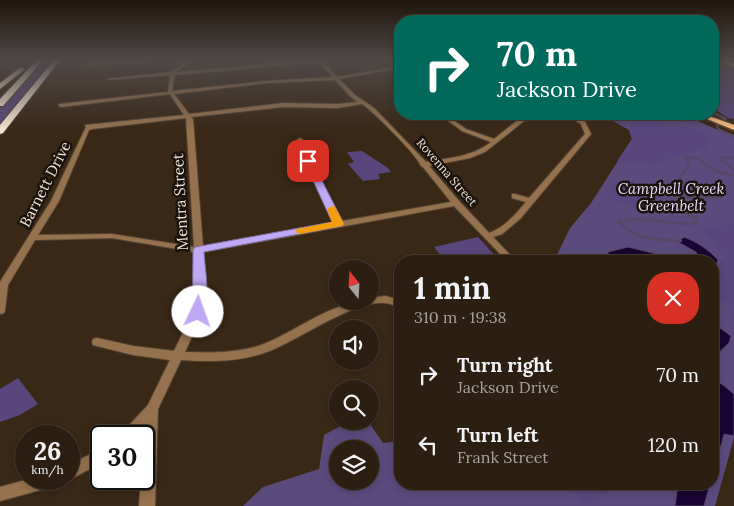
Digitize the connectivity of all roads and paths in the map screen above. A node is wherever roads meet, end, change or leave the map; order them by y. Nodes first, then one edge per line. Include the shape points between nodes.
1 (19, 84) edge
2 (39, 84) edge
3 (171, 84) edge
4 (269, 84) edge
5 (342, 84) edge
6 (170, 91) junction
7 (361, 103) junction
8 (0, 104) edge
9 (61, 106) dead end
10 (262, 107) junction
11 (188, 115) junction
12 (265, 115) dead end
13 (450, 120) edge
14 (522, 120) edge
15 (578, 120) edge
16 (712, 120) edge
17 (734, 128) edge
18 (0, 131) edge
19 (300, 140) dead end
20 (494, 141) junction
21 (423, 165) junction
22 (515, 196) dead end
23 (530, 201) junction
24 (456, 202) junction
25 (339, 224) junction
26 (487, 236) junction
27 (32, 238) junction
28 (199, 250) junction
29 (506, 255) edge
30 (394, 300) edge
31 (0, 310) edge
32 (97, 342) dead end
33 (178, 355) junction
34 (152, 409) junction
35 (138, 425) edge
36 (15, 490) edge
37 (0, 494) edge
38 (147, 506) edge

1 - 8 highway
2 - 18 highway
3 - 6 street
4 - 6 street
5 - 7 street, Rovenna Street
6 - 9 street
6 - 11 street, Mentra Street
7 - 10 street
7 - 21 street, Rovenna Street via 372,109
10 - 11 street
10 - 12 street
11 - 27 street, Barnett Drive via 88,126 55,202
11 - 28 street, Mentra Street via 193,138
13 - 20 street via 464,130
14 - 20 street
15 - 23 street via 587,128 588,134
16 - 17 main road
19 - 25 street
20 - 21 street via 483,151 470,156
21 - 24 street, Rovenna Street
22 - 23 street
23 - 26 street via 499,232
24 - 25 street
24 - 26 street, Rovenna Street
25 - 28 street
26 - 29 street, Rovenna Street
27 - 28 street via 112,236
27 - 31 street, Barnett Drive via 3,284
28 - 33 street, Mentra Street via 198,312
30 - 33 street via 358,304 338,311 282,342 253,352 217,356
32 - 33 street via 117,349
33 - 34 street, Mentra Street
34 - 35 street
34 - 38 street
36 - 37 street

